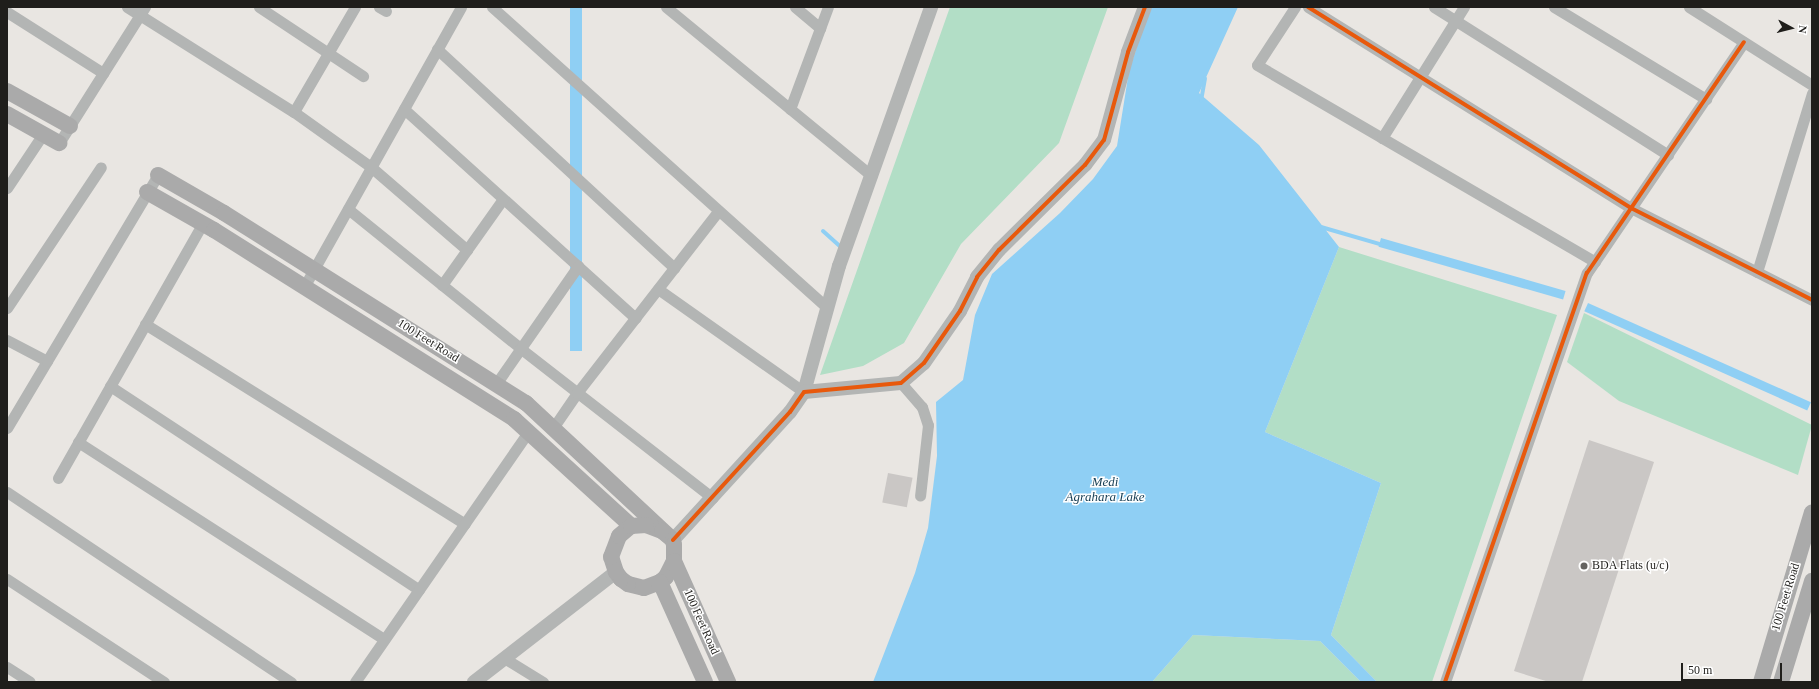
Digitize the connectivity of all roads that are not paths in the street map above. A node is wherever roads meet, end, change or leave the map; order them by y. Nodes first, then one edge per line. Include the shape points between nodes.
1 (127, 7) edge
2 (259, 7) edge
3 (354, 7) edge
4 (461, 7) edge
5 (492, 7) edge
6 (666, 7) edge
7 (795, 7) edge
8 (828, 7) edge
9 (931, 7) edge
10 (1145, 7) edge
11 (1295, 7) edge
12 (1308, 7) edge
13 (1434, 7) edge
14 (1464, 7) edge
15 (1554, 7) edge
16 (1689, 7) edge
17 (143, 11) edge
18 (7, 12) edge
19 (1456, 21) junction
20 (820, 28) junction
21 (1744, 42) junction
22 (438, 48) junction
23 (330, 52) junction
24 (103, 73) junction
25 (363, 76) dead end
26 (1420, 76) junction
27 (1812, 85) edge
28 (7, 91) edge
29 (1812, 93) edge
30 (1706, 99) junction
31 (404, 109) junction
32 (790, 109) junction
33 (294, 112) junction
34 (7, 114) edge
35 (70, 126) junction
36 (43, 134) junction
37 (1382, 138) junction
38 (60, 143) joint
39 (1668, 155) junction
40 (101, 166) dead end
41 (371, 167) junction
42 (158, 176) joint
43 (872, 176) junction
44 (7, 188) edge
45 (147, 192) junction
46 (503, 199) junction
47 (1632, 208) junction
48 (348, 209) junction
49 (718, 211) junction
50 (202, 224) junction
51 (466, 250) junction
52 (1595, 262) junction
53 (578, 266) junction
54 (674, 268) junction
55 (314, 269) junction
56 (1757, 272) junction
57 (442, 285) junction
58 (304, 287) junction
59 (658, 288) junction
60 (1812, 300) edge
61 (826, 307) junction
62 (7, 308) edge
63 (635, 318) junction
64 (145, 324) junction
65 (7, 340) edge
66 (520, 348) junction
67 (47, 361) junction
68 (901, 383) junction
69 (496, 384) junction
70 (110, 386) junction
71 (804, 392) junction
72 (577, 393) junction
73 (7, 428) edge
74 (553, 428) junction
75 (528, 432) junction
76 (78, 442) junction
77 (58, 478) dead end
78 (7, 492) edge
79 (920, 496) dead end
80 (713, 498) junction
81 (1812, 512) edge
82 (465, 524) junction
83 (632, 526) junction
84 (673, 540) junction
85 (674, 561) junction
86 (616, 572) junction
87 (7, 579) edge
88 (1812, 581) edge
89 (660, 582) junction
90 (419, 590) junction
91 (384, 639) junction
92 (504, 658) junction
93 (7, 667) edge
94 (30, 682) edge
95 (164, 682) edge
96 (291, 682) edge
97 (355, 682) edge
98 (474, 682) edge
99 (543, 682) edge
100 (705, 682) edge
101 (728, 682) edge
102 (1445, 682) edge
103 (1761, 682) edge
104 (1781, 682) edge

1 - 17 street
2 - 23 street
3 - 23 street
4 - 22 street
5 - 49 street
6 - 32 street
7 - 20 street
8 - 20 street
9 - 43 street
10 - 68 street via 1128,52 1104,140 1085,165 998,250 977,277 960,311 924,363
11 - 37 street via 1257,65
12 - 26 street
13 - 19 street
14 - 19 street
15 - 30 street
16 - 21 street
17 - 24 street
17 - 33 street
18 - 24 street
19 - 26 street
19 - 39 street
20 - 32 street
21 - 27 street
21 - 30 street
22 - 31 street
22 - 54 street
23 - 25 street
23 - 33 street
24 - 35 street
26 - 37 street
26 - 47 street
28 - 35 main road
29 - 56 street
30 - 39 street
31 - 41 street
31 - 46 street
32 - 43 street
33 - 41 street
34 - 36 main road
35 - 38 street
36 - 38 main road
36 - 44 street
37 - 52 street
39 - 47 street
40 - 62 street
41 - 48 street
41 - 51 street
42 - 45 street
42 - 55 main road, 100 Feet Road via 224,213
43 - 61 street
45 - 50 main road, 100 Feet Road
45 - 67 street
46 - 51 street
46 - 53 street
47 - 52 street
47 - 56 street
48 - 55 street
48 - 57 street
49 - 54 street
49 - 61 street
50 - 58 main road, 100 Feet Road
50 - 64 street
51 - 57 street
52 - 102 street via 1587,273
53 - 63 street
53 - 66 street
54 - 59 street
55 - 58 street
55 - 69 main road, 100 Feet Road
56 - 60 street
57 - 66 street
58 - 75 main road, 100 Feet Road via 514,419
59 - 63 street
59 - 71 street
61 - 71 street
63 - 72 street
64 - 70 street
64 - 82 street
65 - 67 street
66 - 69 street
66 - 72 street
67 - 73 street
68 - 71 street
68 - 79 street via 922,407 928,425
69 - 74 main road, 100 Feet Road via 526,403
70 - 76 street
70 - 90 street
71 - 80 street via 790,412
72 - 74 street
72 - 80 street
74 - 84 main road, 100 Feet Road
75 - 82 street
75 - 83 main road, 100 Feet Road
76 - 77 street
76 - 91 street
78 - 96 street
80 - 84 street
81 - 103 main road, 100 Feet Road
82 - 90 street
83 - 84 main road via 654,527
83 - 86 main road via 614,542 611,557
84 - 85 main road
85 - 89 main road via 666,577
85 - 101 main road, 100 Feet Road
86 - 89 main road via 621,579 636,587 644,588
86 - 92 street
87 - 95 street
88 - 104 main road, 100 Feet Road
89 - 100 main road, 100 Feet Road
90 - 91 street
91 - 97 street
92 - 98 street
92 - 99 street
93 - 94 street

